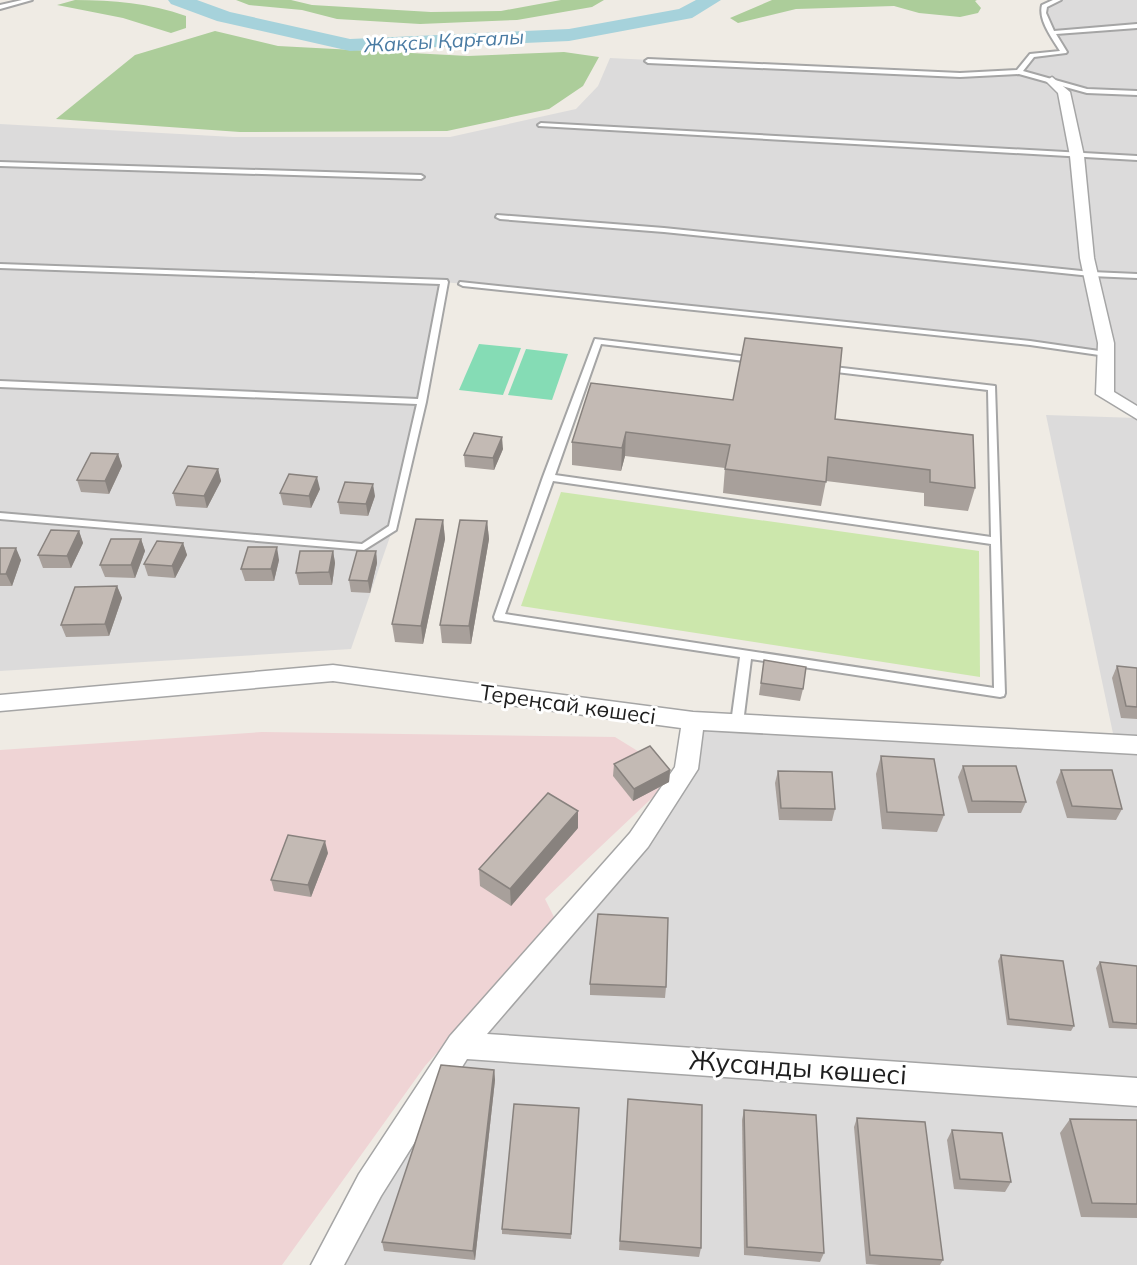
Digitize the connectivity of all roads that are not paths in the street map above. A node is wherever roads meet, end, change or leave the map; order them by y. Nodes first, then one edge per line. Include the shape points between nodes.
1 (29, 0) edge
2 (1058, 0) edge
3 (0, 7) edge
4 (1137, 26) edge
5 (1052, 33) junction
6 (648, 61) dead end
7 (1019, 72) junction
8 (1053, 81) junction
9 (1137, 93) edge
10 (541, 125) dead end
11 (1077, 156) junction
12 (1137, 158) edge
13 (0, 164) edge
14 (421, 177) dead end
15 (500, 218) dead end
16 (0, 266) edge
17 (1091, 274) junction
18 (1137, 276) edge
19 (463, 284) dead end
20 (1106, 354) junction
21 (0, 384) edge
22 (422, 402) junction
23 (1137, 414) edge
24 (548, 477) junction
25 (0, 516) edge
26 (996, 541) junction
27 (746, 654) junction
28 (0, 703) edge
29 (693, 721) junction
30 (737, 723) junction
31 (1137, 744) edge
32 (460, 1045) junction
33 (1137, 1092) edge
34 (327, 1265) edge

1 - 3 lane
2 - 5 lane via 1044,6
4 - 5 lane
5 - 7 lane via 1064,52 1032,55
6 - 7 lane via 960,75
7 - 8 lane
8 - 9 lane via 1087,91
8 - 11 street via 1064,92
10 - 11 lane
11 - 12 lane
11 - 17 street
13 - 14 lane
15 - 17 lane via 664,230
16 - 22 lane via 444,282
17 - 18 lane
17 - 20 street
19 - 20 lane
20 - 23 street via 1105,394
21 - 22 lane
22 - 25 lane via 393,528 364,547
24 - 26 lane
24 - 26 lane via 598,340 992,388
24 - 27 lane via 499,617
26 - 27 lane via 1000,693
27 - 30 lane
28 - 29 street, Тереңсай көшесі via 333,672
29 - 30 street, Тереңсай көшесі
29 - 32 street via 686,769 639,840
30 - 31 street, Тереңсай көшесі
32 - 33 street, Жусанды көшесі
32 - 34 street via 370,1185

